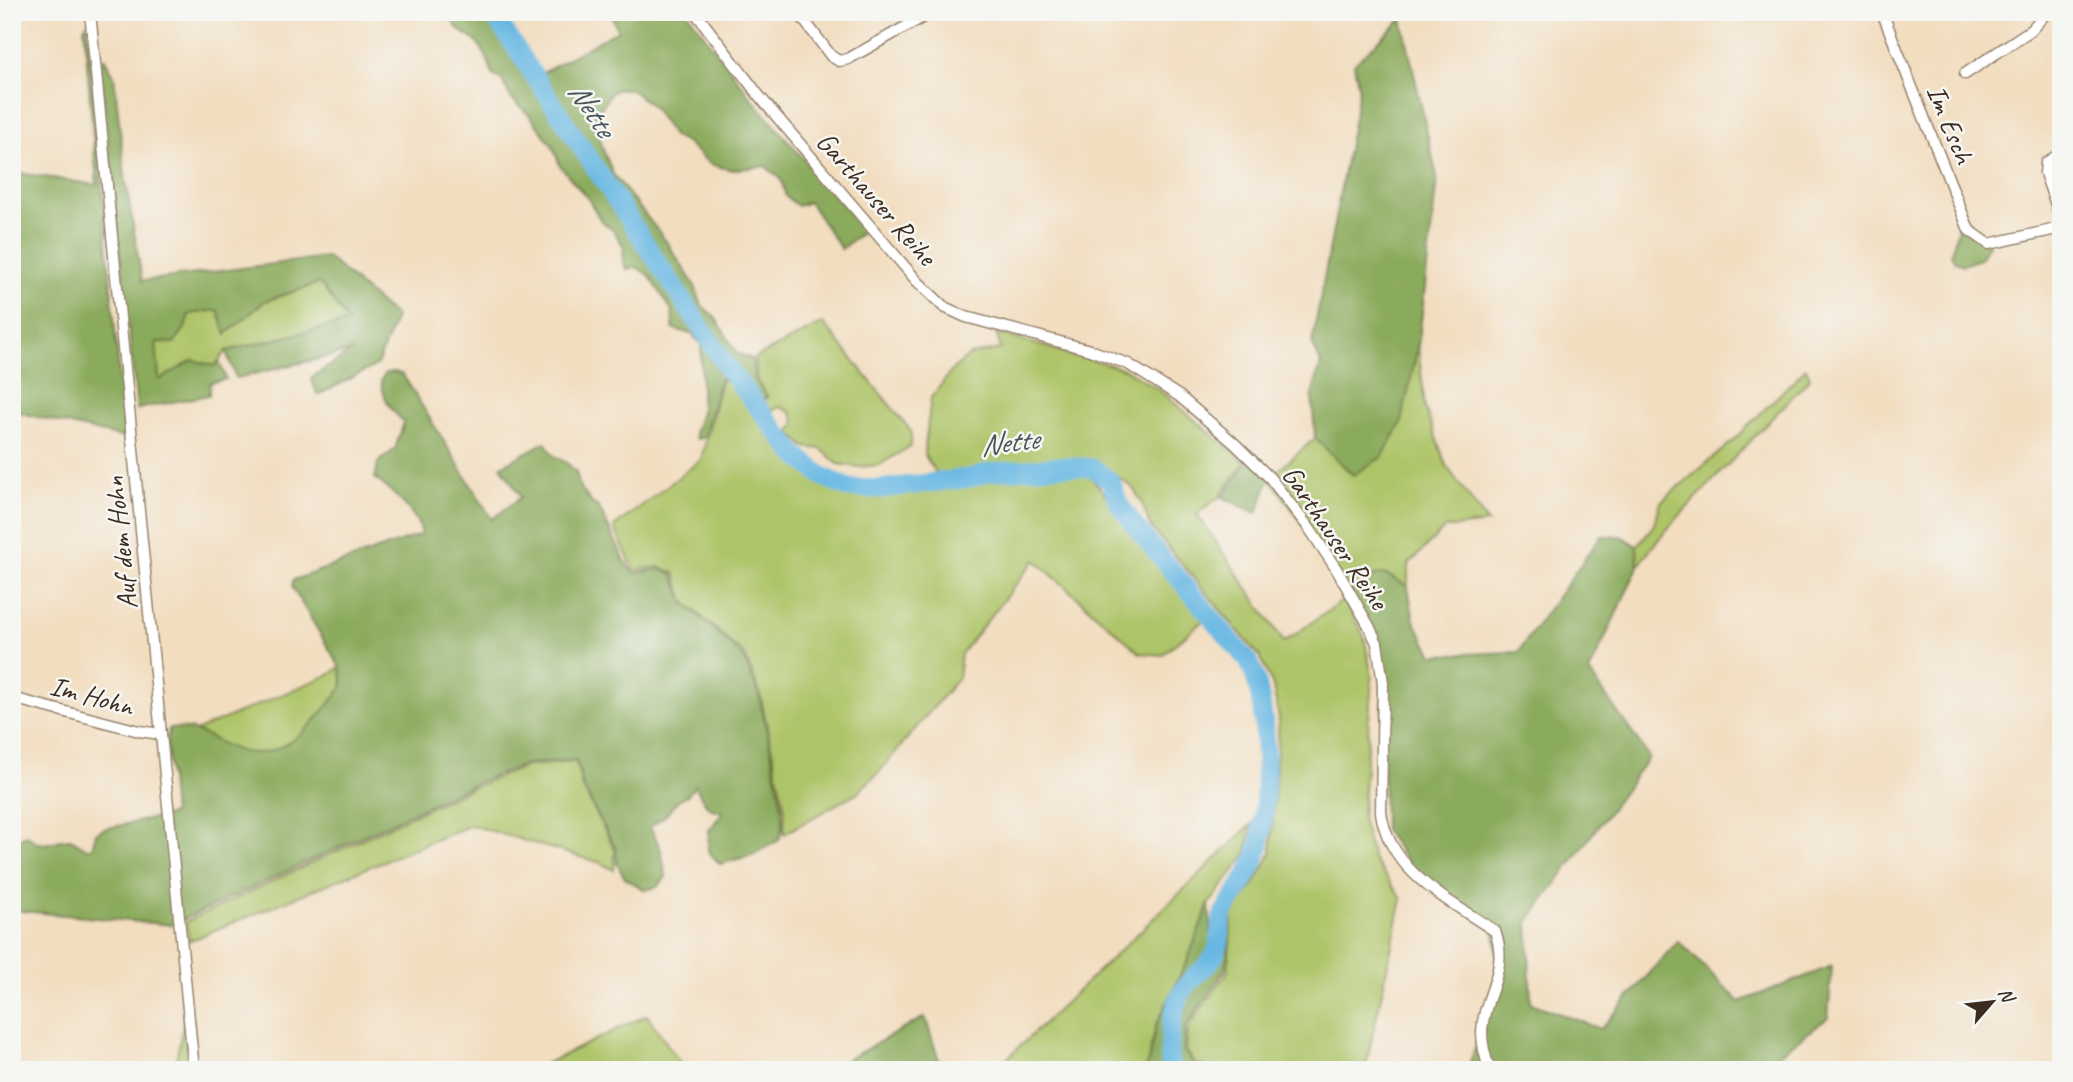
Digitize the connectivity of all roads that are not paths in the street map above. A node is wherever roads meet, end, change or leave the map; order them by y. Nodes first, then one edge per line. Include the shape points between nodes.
1 (90, 12) edge
2 (695, 12) edge
3 (798, 12) edge
4 (932, 12) edge
5 (1882, 12) edge
6 (2047, 12) edge
7 (1965, 74) dead end
8 (2061, 153) edge
9 (2061, 219) edge
10 (2061, 228) edge
11 (12, 698) edge
12 (161, 734) junction
13 (194, 1070) edge
14 (1490, 1070) edge

1 - 12 street, Auf dem Hohn
2 - 14 street, Garthauser Reihe via 760,97 936,301 966,317 1128,364 1179,396 1259,465 1284,495 1337,570 1377,643 1383,683 1381,812 1391,845 1421,880 1495,931 1499,969 1482,1030
3 - 4 street via 839,61
5 - 10 street, Im Esch via 1969,230 1989,244
6 - 7 street via 2031,30
8 - 9 street via 2046,163 2045,173
11 - 12 street, Im Hohn
12 - 13 street, Auf dem Hohn

